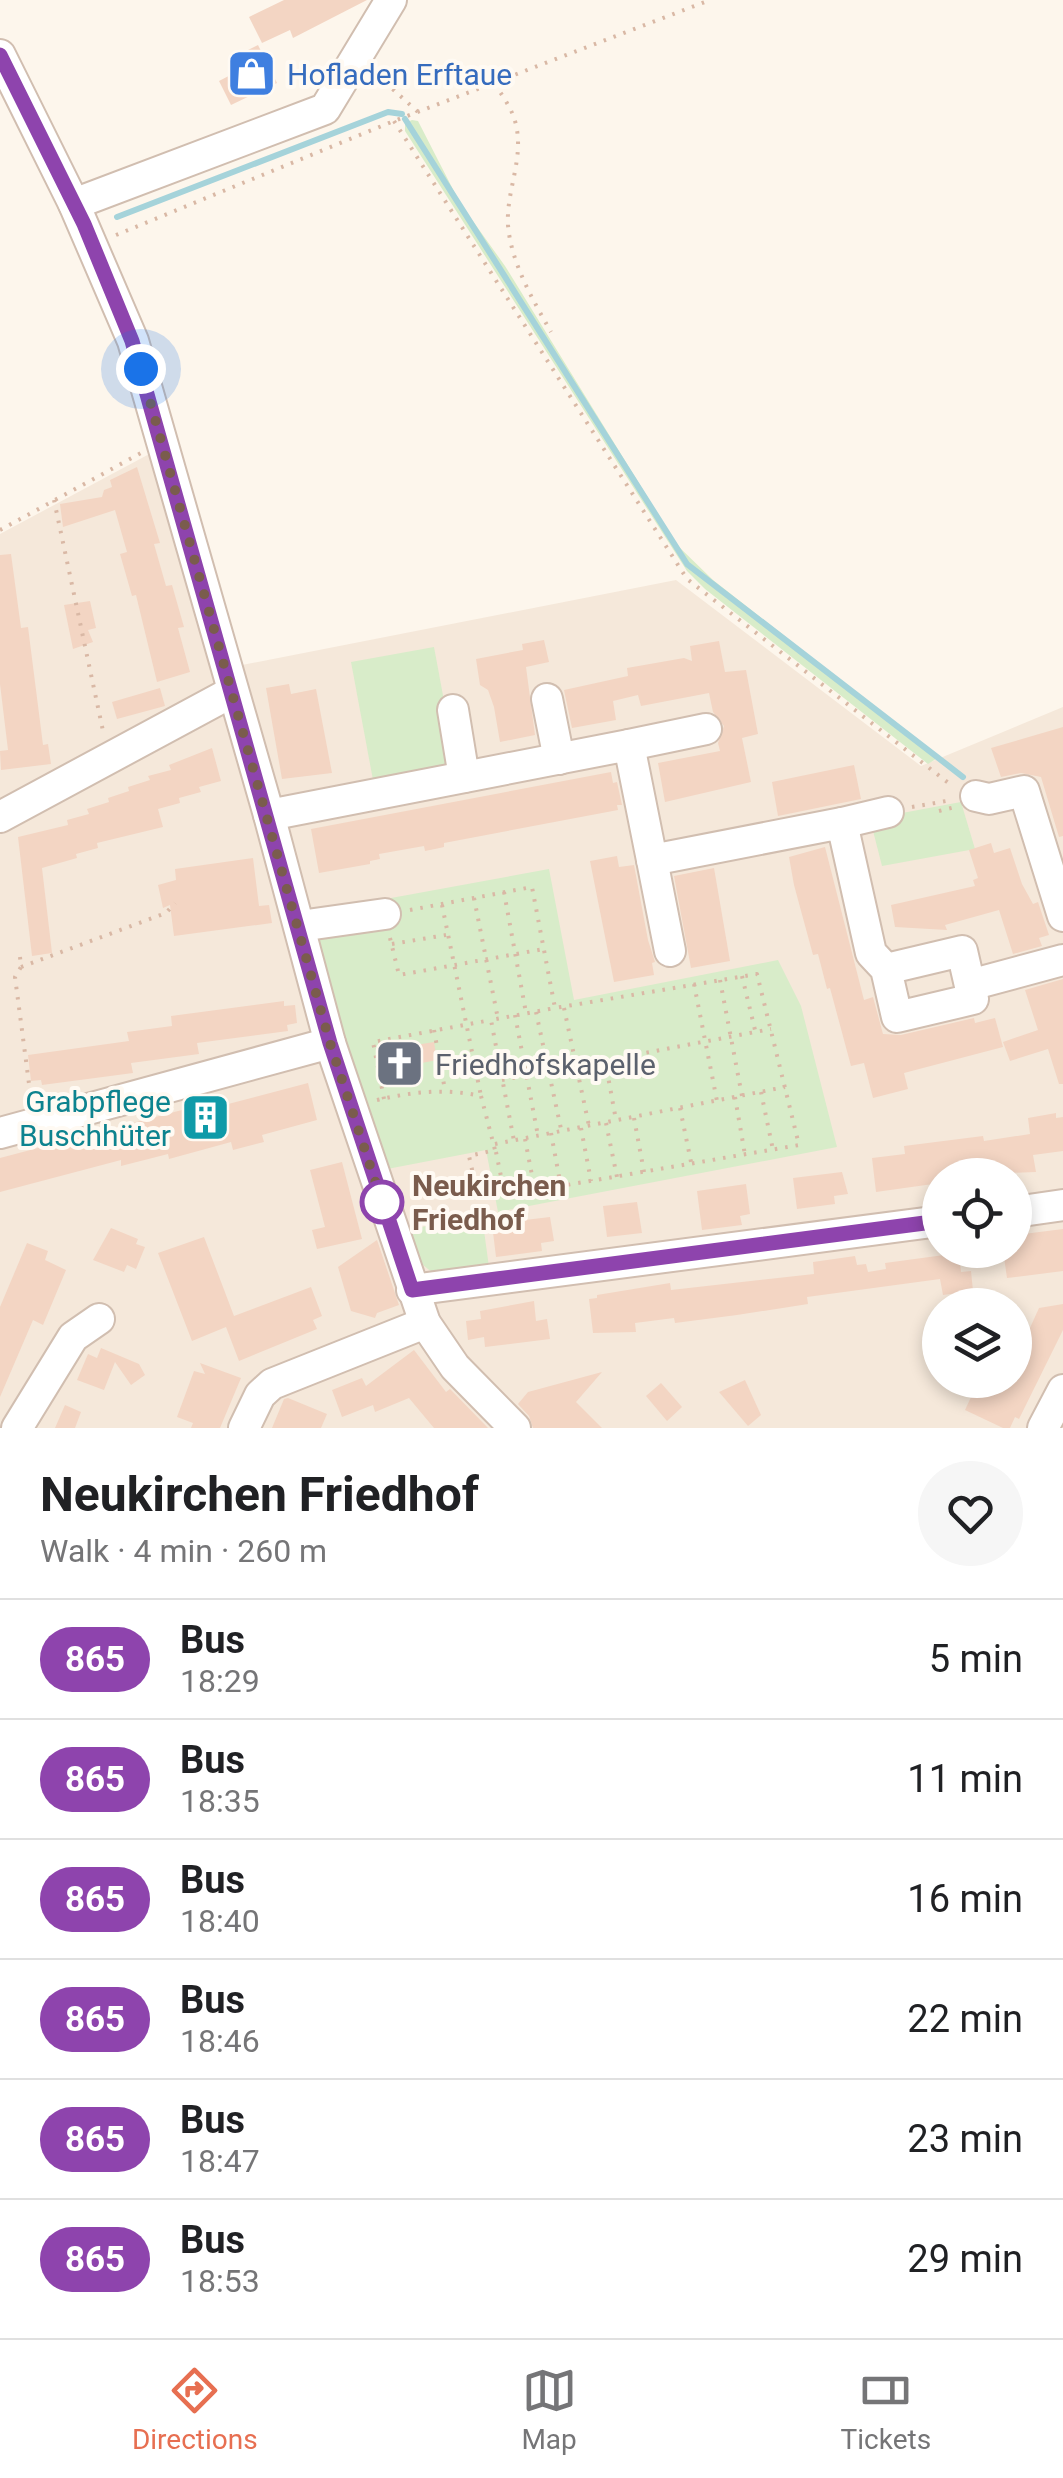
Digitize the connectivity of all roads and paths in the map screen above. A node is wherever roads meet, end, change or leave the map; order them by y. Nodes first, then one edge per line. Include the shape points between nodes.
1 (391, 0) edge
2 (710, 0) edge
3 (0, 55) edge
4 (357, 57) junction
5 (495, 84) junction
6 (418, 112) junction
7 (394, 120) junction
8 (74, 204) junction
9 (93, 244) junction
10 (551, 332) dead end
11 (162, 441) junction
12 (54, 500) junction
13 (0, 530) edge
14 (232, 692) junction
15 (547, 699) dead end
16 (453, 710) dead end
17 (706, 729) dead end
18 (629, 745) junction
19 (108, 758) junction
20 (559, 759) junction
21 (464, 777) junction
22 (971, 796) junction
23 (888, 812) joint
24 (269, 815) junction
25 (0, 817) edge
26 (842, 823) junction
27 (652, 860) junction
28 (504, 892) junction
29 (474, 898) junction
30 (175, 903) dead end
31 (442, 904) junction
32 (1063, 916) edge
33 (300, 926) junction
34 (388, 929) junction
35 (448, 934) junction
36 (544, 949) junction
37 (670, 951) dead end
38 (515, 954) junction
39 (20, 957) dead end
40 (486, 959) junction
41 (1063, 960) edge
42 (454, 965) junction
43 (21, 967) junction
44 (886, 968) junction
45 (742, 976) junction
46 (720, 980) junction
47 (694, 984) junction
48 (970, 985) junction
49 (564, 1007) junction
50 (555, 1008) junction
51 (536, 1012) junction
52 (526, 1013) junction
53 (515, 1016) junction
54 (494, 1019) junction
55 (466, 1024) junction
56 (771, 1029) junction
57 (434, 1030) junction
58 (755, 1032) junction
59 (729, 1037) junction
60 (706, 1042) junction
61 (330, 1043) junction
62 (605, 1060) junction
63 (576, 1066) junction
64 (548, 1071) junction
65 (526, 1075) junction
66 (502, 1080) junction
67 (785, 1087) junction
68 (446, 1091) junction
69 (761, 1092) junction
70 (481, 1096) junction
71 (739, 1096) junction
72 (384, 1099) junction
73 (717, 1101) junction
74 (352, 1106) junction
75 (680, 1108) junction
76 (634, 1117) junction
77 (616, 1120) junction
78 (606, 1123) junction
79 (34, 1124) junction
80 (589, 1126) junction
81 (581, 1128) junction
82 (561, 1132) junction
83 (0, 1133) edge
84 (550, 1133) junction
85 (538, 1136) junction
86 (525, 1139) junction
87 (514, 1141) junction
88 (494, 1147) junction
89 (772, 1150) junction
90 (745, 1155) junction
91 (691, 1164) junction
92 (644, 1172) junction
93 (616, 1178) junction
94 (590, 1182) junction
95 (561, 1186) junction
96 (535, 1191) junction
97 (505, 1196) junction
98 (1063, 1205) edge
99 (1032, 1210) edge
100 (922, 1223) edge
101 (412, 1290) junction
102 (99, 1319) dead end
103 (425, 1324) junction
104 (1063, 1390) edge
105 (17, 1428) edge
106 (244, 1428) edge
107 (514, 1428) edge
108 (1042, 1428) edge

1 - 4 street
2 - 5 path
3 - 8 street
4 - 6 path
4 - 8 street via 326,109
5 - 6 path
5 - 10 path via 518,138 510,236
6 - 7 path
7 - 9 path
7 - 22 path via 687,580
8 - 9 street
9 - 11 street
11 - 12 path
11 - 14 street
12 - 13 path
12 - 19 path
14 - 19 street
14 - 24 street
15 - 20 street
16 - 21 street
17 - 18 street
18 - 20 street
18 - 27 street
19 - 25 street
20 - 21 street
21 - 24 street
22 - 23 path
22 - 32 street via 1024,792
23 - 26 street
24 - 33 street
26 - 27 street
26 - 44 street via 872,954
27 - 37 street
28 - 29 path
28 - 36 path via 532,887
28 - 38 path
29 - 31 path
29 - 40 path
30 - 43 path via 166,913
31 - 34 path
31 - 35 path
33 - 34 street
33 - 61 street
34 - 35 path
34 - 42 path via 399,975
35 - 42 path
36 - 38 path
36 - 50 path
38 - 40 path
38 - 52 path
39 - 43 path
40 - 42 path
40 - 54 path
41 - 48 street
42 - 55 path
43 - 79 path via 15,978
44 - 48 street via 962,951
44 - 48 street via 897,1016 973,1000
45 - 46 path
45 - 56 path via 757,974
45 - 58 path
46 - 47 path
46 - 59 path
47 - 49 path
47 - 60 path
49 - 50 path
49 - 63 path
50 - 51 path
51 - 52 path
51 - 64 path
52 - 53 path
53 - 54 path
53 - 65 path
54 - 55 path
54 - 66 path
55 - 57 path
55 - 70 path
56 - 58 path
56 - 67 path
57 - 68 path
57 - 72 path via 373,1042
58 - 59 path
59 - 60 path
59 - 71 path
60 - 62 path
60 - 73 path
61 - 74 street
61 - 79 street
62 - 63 path
62 - 77 path
63 - 64 path
63 - 80 path
64 - 65 path
64 - 82 path
65 - 66 path
65 - 85 path
66 - 87 path
67 - 69 path
67 - 89 path via 799,1145
68 - 70 path
68 - 72 path
69 - 71 path
69 - 89 path
70 - 88 path
71 - 73 path
71 - 90 path
72 - 74 path
73 - 75 path
74 - 101 street
75 - 76 path
75 - 91 path
76 - 77 path
76 - 92 path
77 - 78 path
78 - 80 path
78 - 93 path
79 - 83 street
80 - 81 path
81 - 82 path
81 - 94 path
82 - 84 path
84 - 85 path
84 - 95 path
85 - 86 path
86 - 87 path
86 - 96 path
87 - 88 path
88 - 97 path
88 - 97 path via 469,1156 475,1183 491,1198
89 - 90 path
90 - 91 path
91 - 92 path
92 - 93 path
93 - 94 path
94 - 95 path
95 - 96 path
96 - 97 path
98 - 99 street
100 - 101 street
101 - 103 street
102 - 105 street via 73,1337
103 - 106 street via 272,1384
103 - 107 street via 455,1367
104 - 108 street

